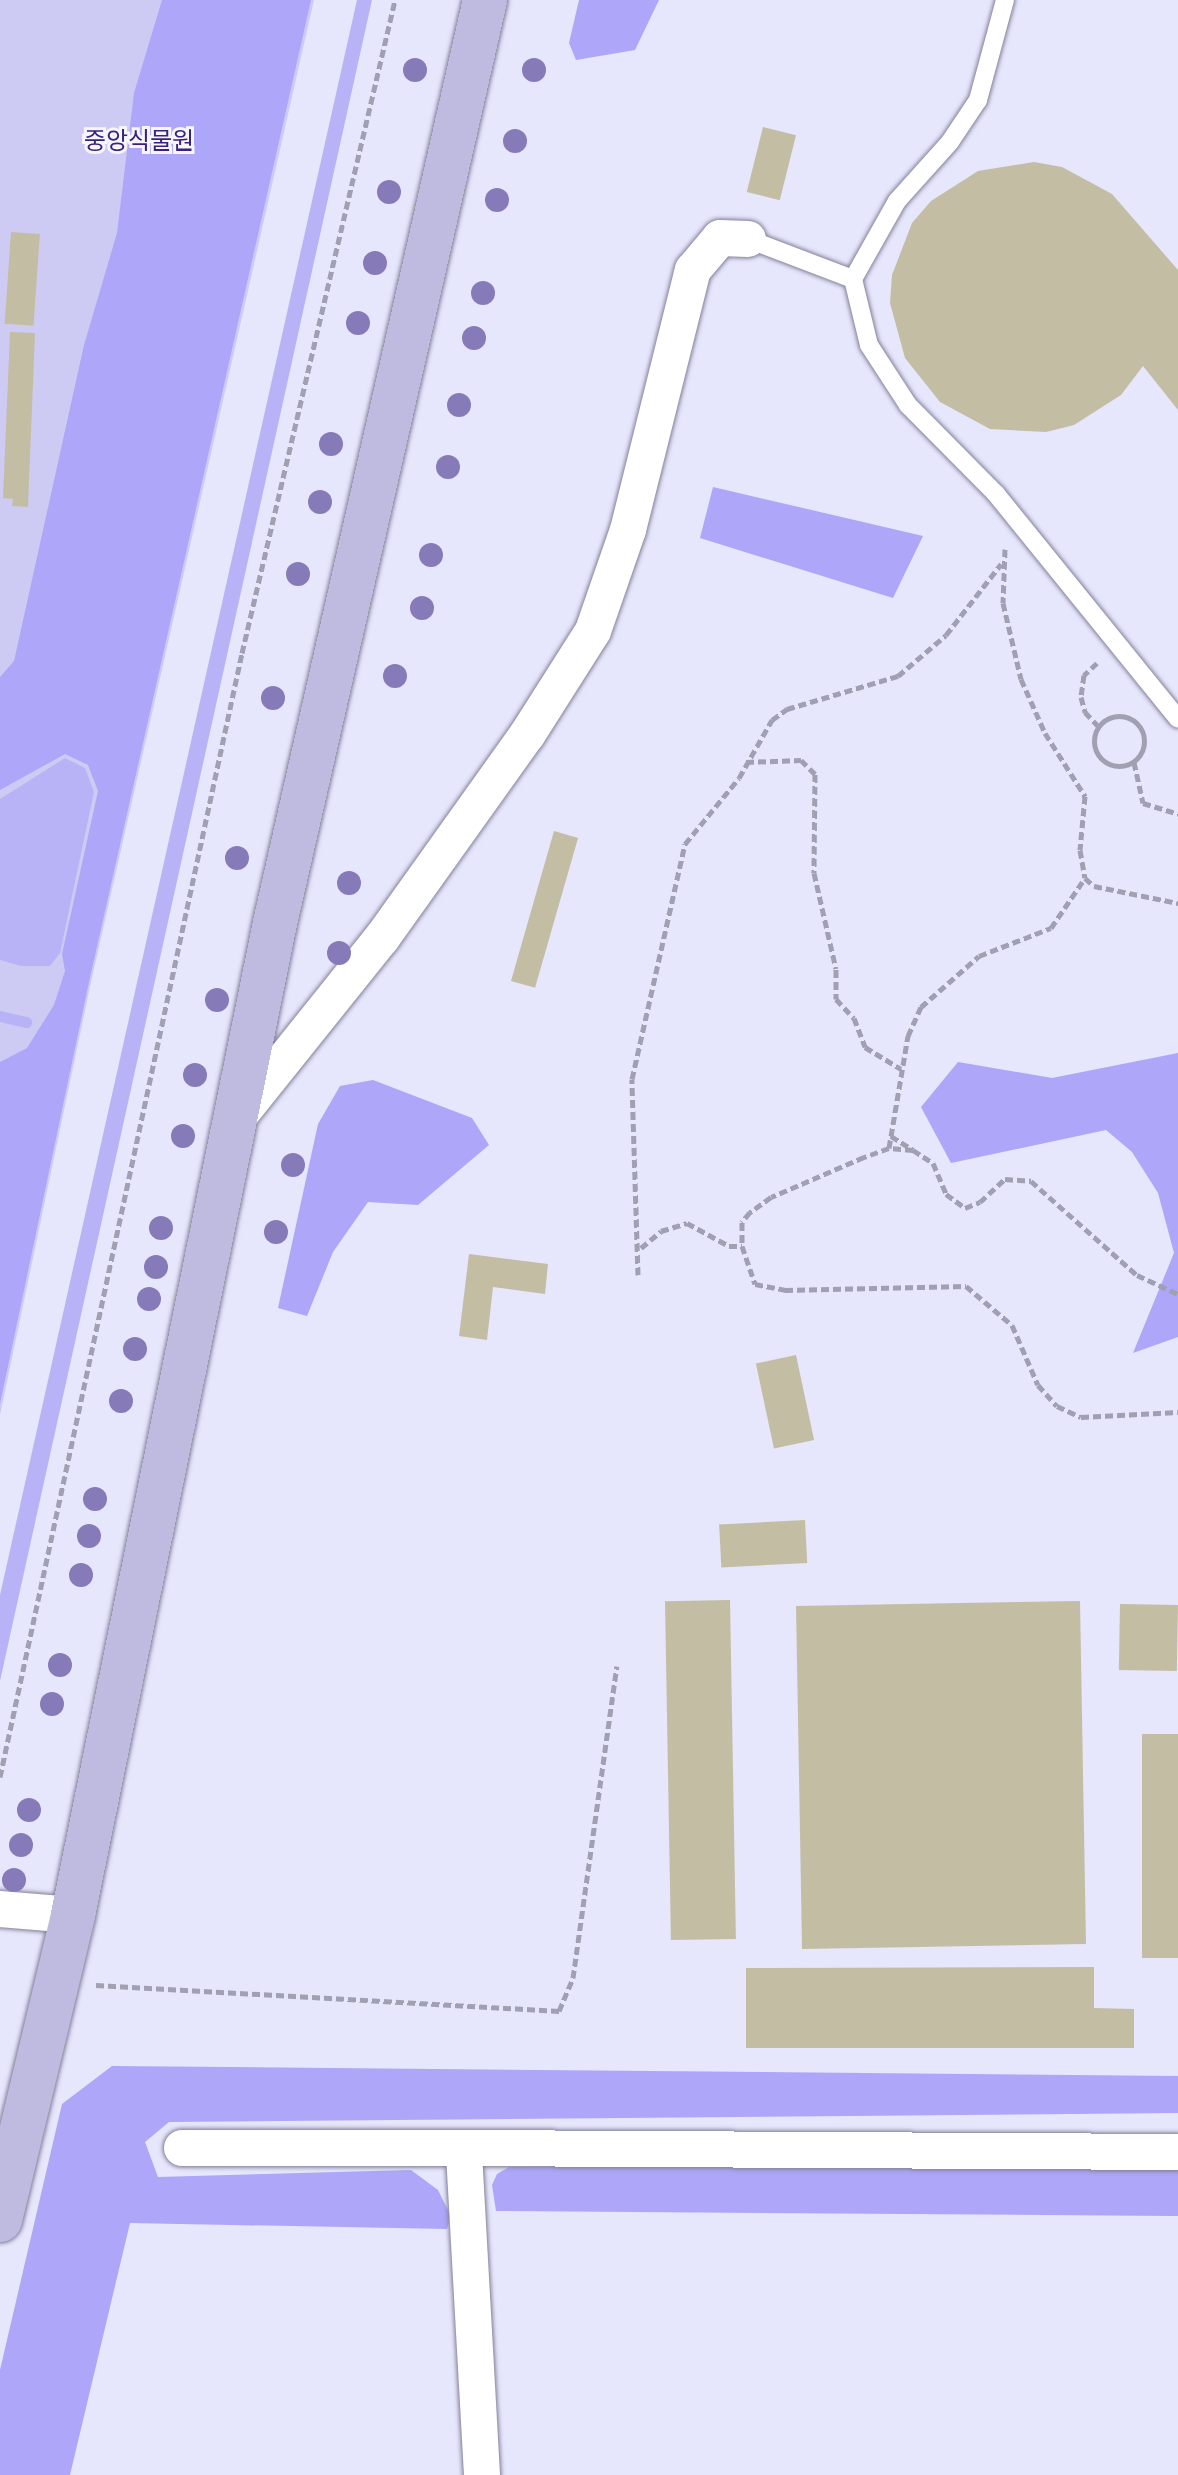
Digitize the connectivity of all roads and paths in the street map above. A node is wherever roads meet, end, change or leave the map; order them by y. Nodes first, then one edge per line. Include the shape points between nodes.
1 (395, 0) edge
2 (485, 0) edge
3 (1005, 0) edge
4 (748, 239) joint
5 (853, 279) junction
6 (1016, 518) junction
7 (1001, 564) junction
8 (1105, 657) dead end
9 (1178, 719) edge
10 (1098, 726) junction
11 (1134, 761) junction
12 (745, 762) junction
13 (1178, 814) edge
14 (1085, 878) junction
15 (1178, 903) edge
16 (901, 1069) junction
17 (236, 1120) junction
18 (891, 1136) junction
19 (889, 1148) junction
20 (913, 1150) junction
21 (742, 1246) junction
22 (640, 1249) junction
23 (638, 1275) dead end
24 (1178, 1294) edge
25 (1178, 1412) edge
26 (617, 1666) dead end
27 (0, 1777) edge
28 (0, 1909) edge
29 (73, 1915) junction
30 (59, 1983) junction
31 (182, 2148) dead end
32 (464, 2148) junction
33 (1178, 2152) edge
34 (0, 2220) edge
35 (482, 2475) edge

1 - 27 path via 242,653
2 - 17 main road via 279,908
3 - 5 lane via 978,100 950,142 897,201
4 - 5 lane
4 - 17 street via 720,238 693,270 628,530 593,631 527,735 382,938
5 - 6 lane via 869,345 908,405
6 - 7 path
6 - 9 lane
7 - 12 path via 946,635 898,676 787,709 759,735
7 - 14 path via 1003,603 1021,679 1045,733 1085,796 1080,850
8 - 10 path via 1090,667 1081,687 1085,712
10 - 11 path via 1094,746 1102,760 1118,767
10 - 11 path via 1116,715 1139,724 1145,740
11 - 13 path via 1143,803
12 - 16 path via 801,760 815,774 814,873 836,969 836,999 854,1018 865,1047
12 - 22 path via 724,798 685,844 632,1079 631,1148
14 - 15 path via 1094,886
14 - 16 path via 1051,928 979,956 921,1007
16 - 18 path
17 - 29 main road
18 - 19 path
18 - 20 path
19 - 20 path
19 - 21 path via 771,1197 742,1222
20 - 24 path via 933,1163 946,1194 965,1208 1005,1179 1031,1181 1137,1275
21 - 22 path via 729,1246 687,1223 661,1231
21 - 25 path via 749,1277 762,1288 970,1287 1012,1325 1038,1385 1057,1406 1081,1417
22 - 23 path
26 - 30 path via 573,1978 559,2011
28 - 29 street
29 - 30 main road
30 - 34 main road
31 - 32 street
32 - 33 street
32 - 35 street

